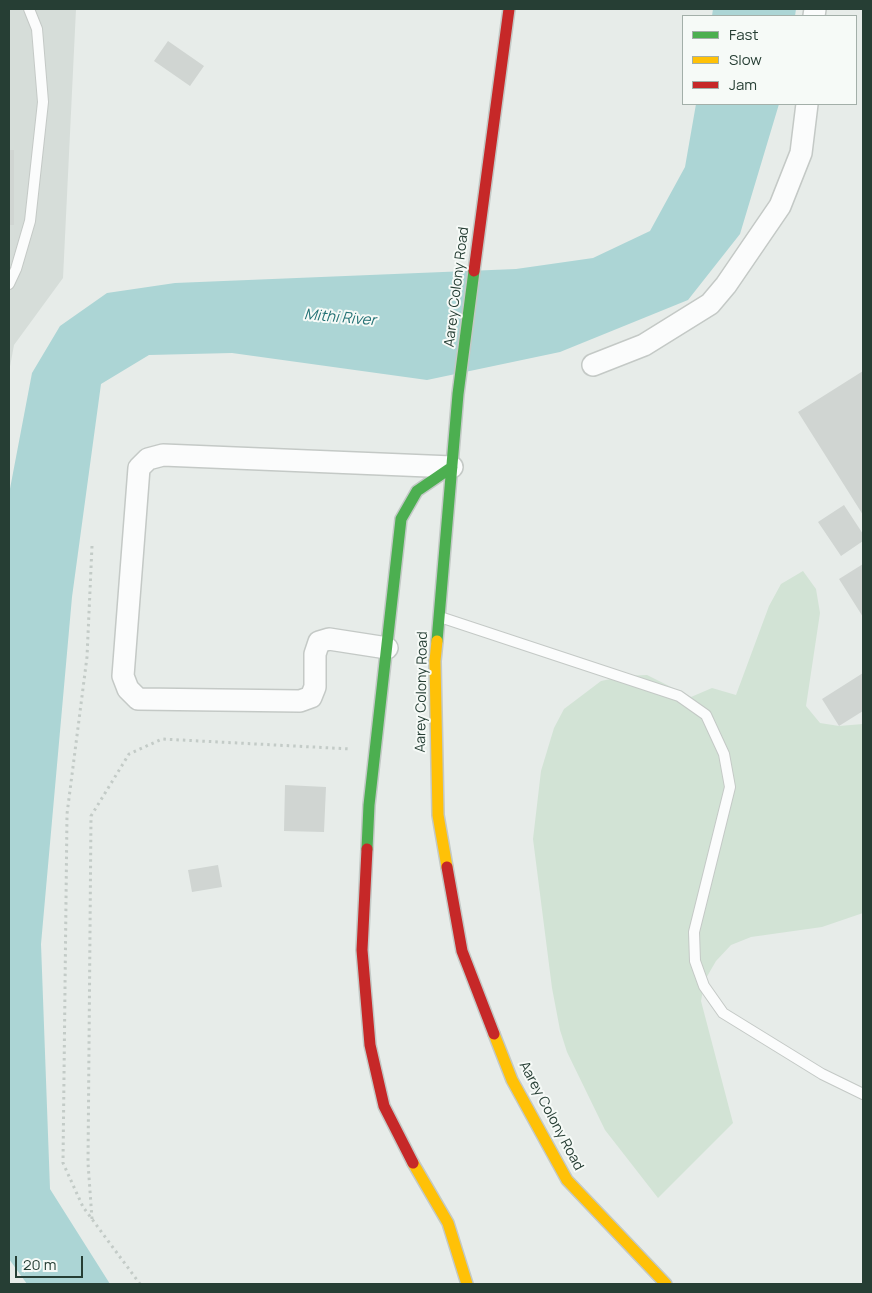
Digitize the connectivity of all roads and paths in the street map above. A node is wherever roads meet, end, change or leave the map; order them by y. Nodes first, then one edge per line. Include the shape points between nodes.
1 (29, 9) edge
2 (509, 9) edge
3 (807, 105) edge
4 (9, 284) edge
5 (593, 365) dead end
6 (452, 467) junction
7 (92, 546) dead end
8 (439, 616) junction
9 (387, 648) junction
10 (376, 750) junction
11 (863, 1094) edge
12 (92, 1219) junction
13 (140, 1284) edge
14 (467, 1284) edge
15 (666, 1284) edge

1 - 4 lane via 37,29 43,102 30,220
2 - 6 main road, Aarey Colony Road via 458,394
3 - 5 street via 801,152 780,206 726,285 710,304 644,345
6 - 8 main road, Aarey Colony Road
6 - 9 main road via 416,492 400,519
6 - 9 street via 163,455 148,458 139,468 123,676 128,689 138,699 300,701 311,697 315,687 315,654 319,642 329,639
7 - 12 path via 87,657 68,814 63,1163 82,1207
8 - 11 lane via 679,696 706,715 724,754 730,786 694,932 695,961 704,986 723,1013 822,1074
8 - 15 main road, Aarey Colony Road via 435,661 438,815 462,951 512,1080 567,1180
9 - 10 main road
10 - 12 path via 162,739 129,754 92,816 88,1163
10 - 14 main road via 369,805 362,950 370,1045 384,1106 448,1223
12 - 13 path

